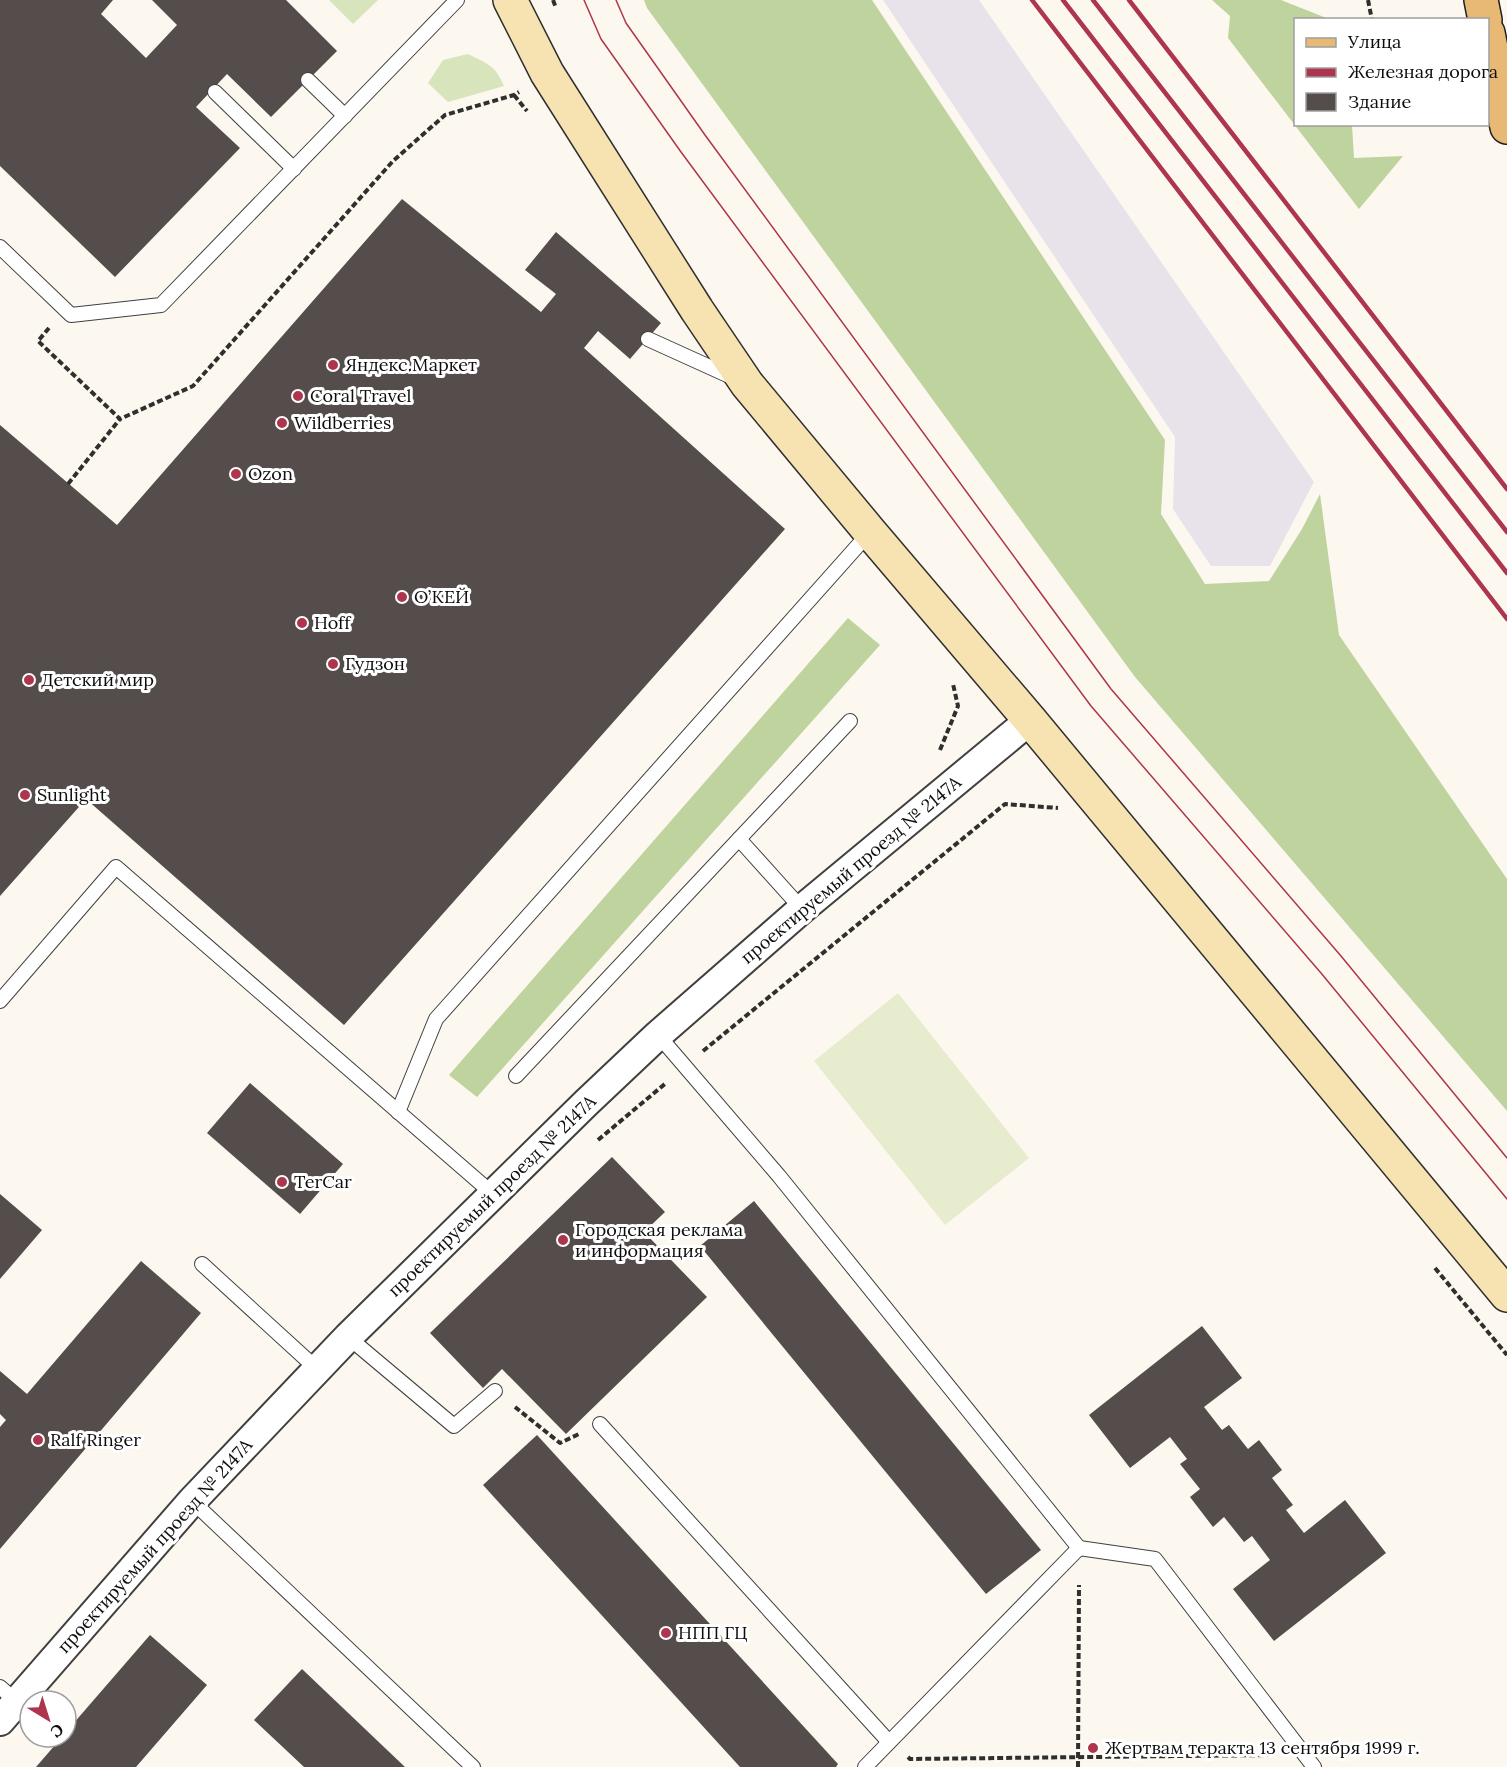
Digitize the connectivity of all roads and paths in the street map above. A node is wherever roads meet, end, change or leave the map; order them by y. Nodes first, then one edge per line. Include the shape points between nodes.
1 (457, 0) edge
2 (510, 0) edge
3 (553, 0) edge
4 (1368, 0) edge
5 (1481, 0) edge
6 (557, 11) dead end
7 (1372, 18) edge
8 (1485, 18) edge
9 (1489, 38) edge
10 (547, 73) junction
11 (308, 80) dead end
12 (215, 92) dead end
13 (345, 116) junction
14 (1507, 127) edge
15 (294, 169) junction
16 (0, 247) edge
17 (65, 310) junction
18 (648, 339) dead end
19 (747, 384) junction
20 (120, 419) junction
21 (69, 484) dead end
22 (870, 532) junction
23 (1030, 720) junction
24 (850, 721) dead end
25 (739, 839) junction
26 (802, 909) junction
27 (0, 1001) edge
28 (658, 1035) junction
29 (516, 1076) dead end
30 (398, 1112) junction
31 (493, 1194) junction
32 (202, 1264) dead end
33 (1507, 1295) edge
34 (348, 1337) junction
35 (317, 1369) junction
36 (495, 1391) joint
37 (600, 1424) joint
38 (192, 1502) junction
39 (1079, 1548) junction
40 (6, 1703) edge
41 (889, 1742) junction
42 (1305, 1754) junction
43 (1078, 1757) junction
44 (473, 1767) edge
45 (865, 1767) edge
46 (1078, 1767) edge
47 (1314, 1767) edge

1 - 13 lane
2 - 10 main road
3 - 6 path
4 - 7 path
5 - 8 main road
9 - 14 main road
10 - 19 main road
10 - 20 path via 514,95 445,115 393,160 193,387
11 - 13 lane
12 - 15 lane
13 - 15 lane
15 - 17 lane via 161,305 70,315
16 - 17 lane
17 - 20 path via 38,341
18 - 19 lane
19 - 22 main road
20 - 21 path
22 - 23 main road
22 - 30 lane via 436,1018
23 - 26 street, проектируемый проезд № 2147А
23 - 33 main road
24 - 25 lane
25 - 26 lane
25 - 29 lane
26 - 28 street, проектируемый проезд № 2147А
27 - 30 lane via 116,867
28 - 31 street, проектируемый проезд № 2147А
28 - 39 lane via 778,1176
30 - 31 lane
31 - 34 street, проектируемый проезд № 2147А
32 - 35 lane
34 - 35 street, проектируемый проезд № 2147А
34 - 36 lane via 454,1426
35 - 38 street, проектируемый проезд № 2147А
36 - 37 path via 561,1443
37 - 41 lane
38 - 40 street, проектируемый проезд № 2147А
38 - 44 lane
39 - 41 lane
39 - 42 lane via 1155,1559
39 - 43 path
41 - 43 path via 910,1759
41 - 45 lane
42 - 43 path
42 - 47 lane
43 - 46 path

